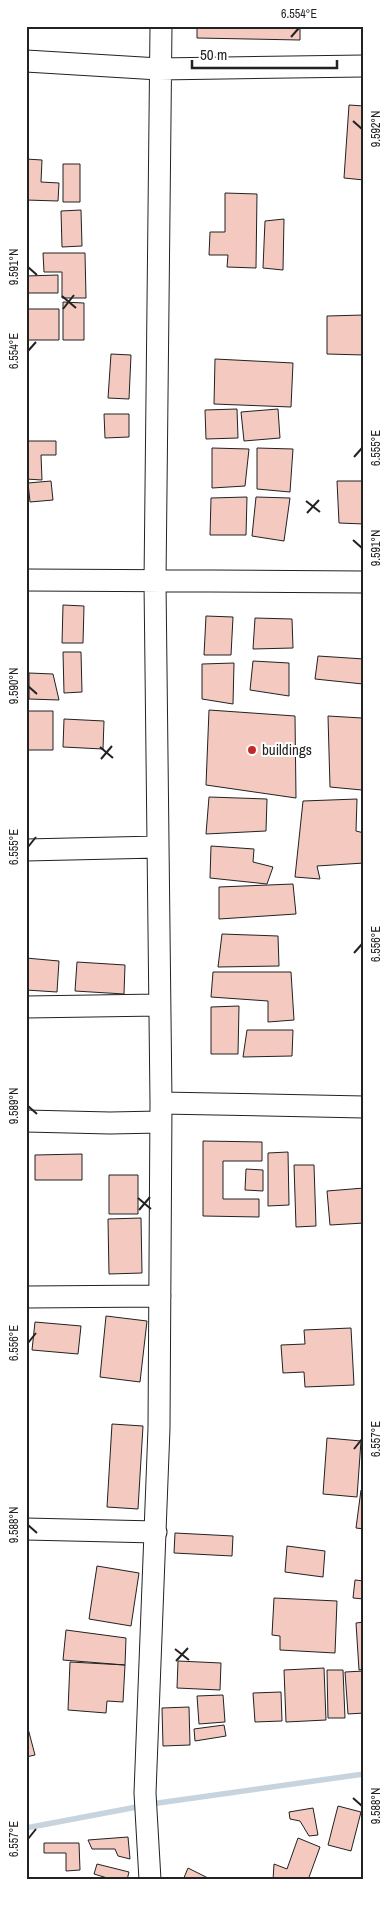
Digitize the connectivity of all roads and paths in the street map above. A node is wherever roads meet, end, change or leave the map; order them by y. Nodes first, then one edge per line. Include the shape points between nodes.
1 (161, 26) edge
2 (26, 61) edge
3 (364, 66) edge
4 (160, 69) junction
5 (26, 580) edge
6 (155, 582) junction
7 (364, 582) edge
8 (158, 847) junction
9 (26, 850) edge
10 (160, 1005) junction
11 (26, 1007) edge
12 (364, 1107) edge
13 (160, 1112) junction
14 (26, 1121) edge
15 (160, 1296) junction
16 (26, 1297) edge
17 (26, 1529) edge
18 (156, 1532) junction
19 (150, 1880) edge

1 - 4 street
2 - 4 street
3 - 4 street
4 - 6 street
5 - 6 street
6 - 7 street
6 - 8 street
8 - 9 street
8 - 10 street
10 - 11 street
10 - 13 street
12 - 13 street
13 - 14 street via 110,1123
13 - 15 street
15 - 16 street
15 - 18 street
17 - 18 street
18 - 19 street via 145,1793

